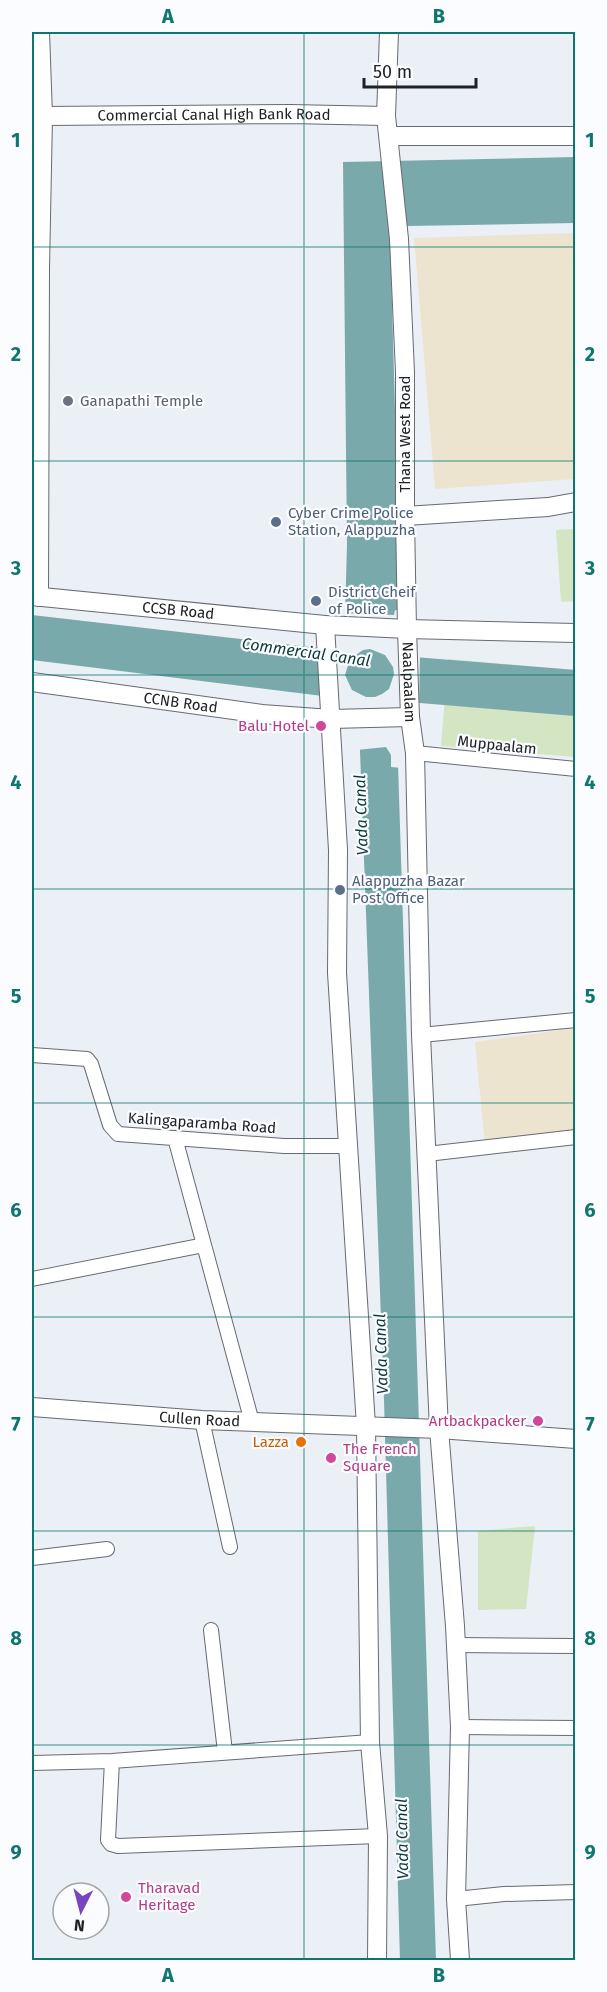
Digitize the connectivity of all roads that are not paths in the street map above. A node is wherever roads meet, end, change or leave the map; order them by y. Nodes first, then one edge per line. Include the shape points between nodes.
1 (40, 32) edge
2 (389, 32) edge
3 (36, 50) edge
4 (43, 116) junction
5 (386, 116) junction
6 (389, 136) junction
7 (576, 136) edge
8 (37, 200) edge
9 (576, 502) edge
10 (405, 516) junction
11 (35, 597) edge
12 (325, 625) junction
13 (405, 629) junction
14 (576, 633) edge
15 (32, 682) edge
16 (406, 712) junction
17 (339, 719) junction
18 (415, 753) junction
19 (576, 769) edge
20 (576, 1020) edge
21 (421, 1035) junction
22 (32, 1055) edge
23 (576, 1137) edge
24 (175, 1138) junction
25 (349, 1146) junction
26 (427, 1154) junction
27 (204, 1245) junction
28 (32, 1279) edge
29 (32, 1407) edge
30 (202, 1420) junction
31 (252, 1422) junction
32 (367, 1426) junction
33 (435, 1429) junction
34 (576, 1439) edge
35 (230, 1546) dead end
36 (107, 1549) dead end
37 (32, 1558) edge
38 (211, 1630) dead end
39 (455, 1645) junction
40 (576, 1646) edge
41 (460, 1727) junction
42 (576, 1728) edge
43 (370, 1742) junction
44 (225, 1752) junction
45 (112, 1761) junction
46 (32, 1763) edge
47 (378, 1836) junction
48 (576, 1892) edge
49 (456, 1899) junction
50 (377, 1960) edge
51 (460, 1960) edge

1 - 3 main road
2 - 5 main road
3 - 4 main road
4 - 5 main road, Commercial Canal High Bank Road
4 - 8 main road
5 - 6 main road
6 - 7 main road
6 - 10 main road, Thana West Road via 399,239 405,372
8 - 11 main road
9 - 10 main road
10 - 13 main road, Thana West Road
11 - 12 main road, CCSB Road
12 - 13 main road, Naalpaalam
12 - 17 main road via 330,693
13 - 14 main road
13 - 16 main road, Naalpaalam
15 - 17 main road, CCNB Road via 262,714
16 - 17 main road, Naalpaalam
16 - 18 main road
17 - 25 main road via 337,973
18 - 19 street, Muppaalam
18 - 21 main road
20 - 21 street
21 - 26 main road
22 - 24 street, Kalingaparamba Road via 87,1059 110,1125 118,1134
23 - 26 street
24 - 25 street, Kalingaparamba Road
24 - 27 street
25 - 32 main road
26 - 33 main road
27 - 28 street
27 - 31 street
29 - 30 main road, Cullen Road
30 - 31 main road, Cullen Road
30 - 35 street
31 - 32 main road, Cullen Road
32 - 33 main road, Cullen Road
32 - 43 main road
33 - 34 main road
33 - 39 main road
36 - 37 street
38 - 44 street
39 - 40 street
39 - 41 main road
41 - 42 street
41 - 49 main road
43 - 44 street
43 - 47 main road
44 - 45 street
45 - 46 street
45 - 47 street via 108,1840 118,1846
47 - 50 main road
48 - 49 street
49 - 51 main road

